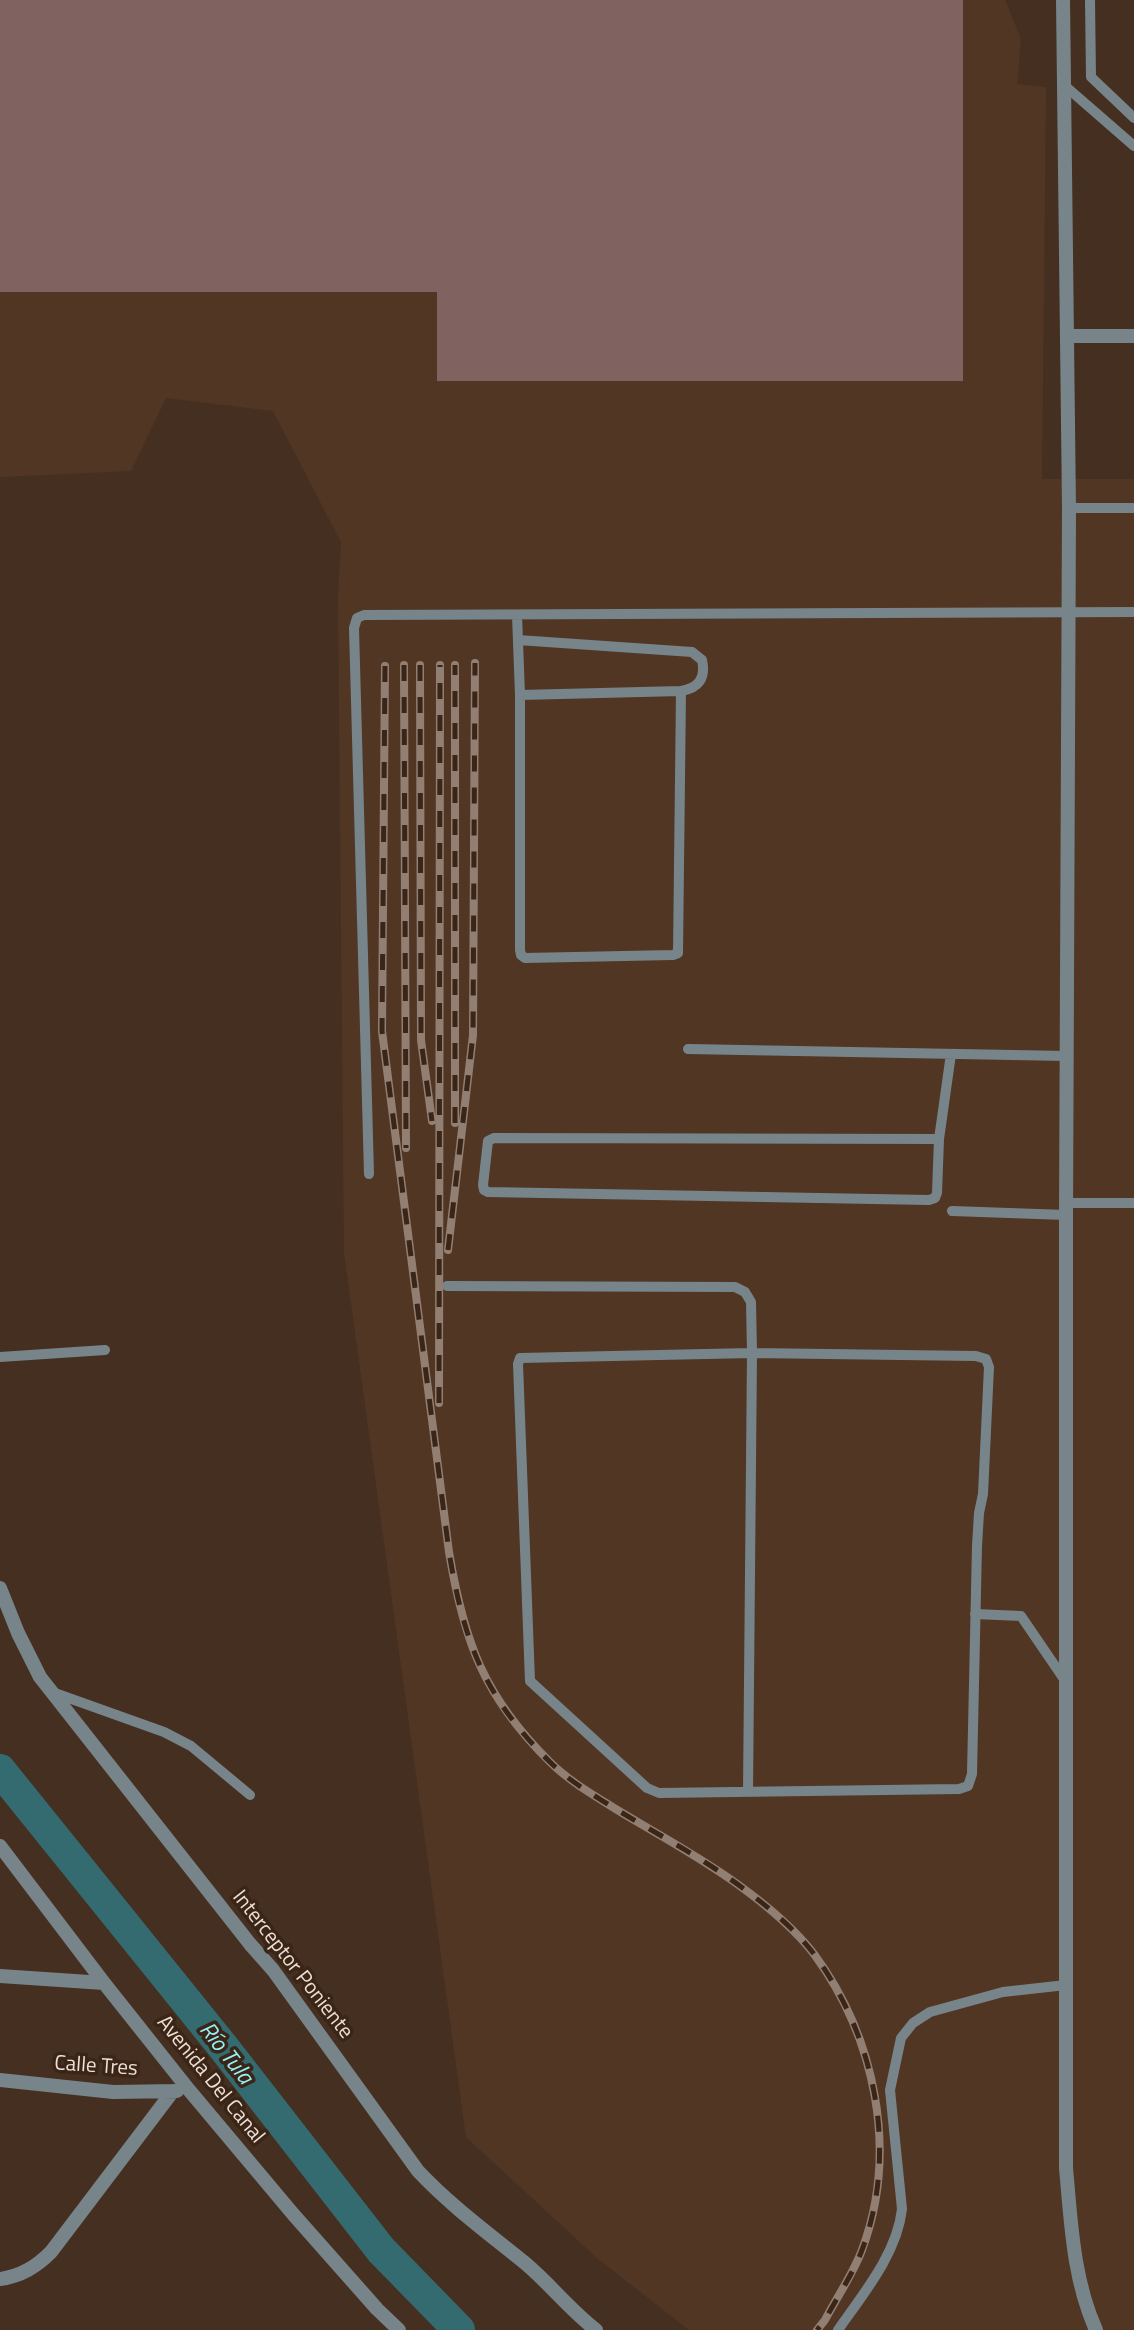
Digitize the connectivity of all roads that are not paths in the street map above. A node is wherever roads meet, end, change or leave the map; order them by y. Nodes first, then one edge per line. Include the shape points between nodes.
1 (1063, 0) edge
2 (1090, 0) edge
3 (1064, 85) junction
4 (1134, 118) edge
5 (1134, 146) edge
6 (1068, 336) junction
7 (1134, 336) edge
8 (1069, 508) junction
9 (1134, 508) edge
10 (1068, 611) junction
11 (1134, 612) edge
12 (517, 615) junction
13 (518, 640) junction
14 (681, 691) junction
15 (520, 695) junction
16 (688, 1049) dead end
17 (951, 1054) junction
18 (1067, 1056) junction
19 (939, 1139) junction
20 (369, 1174) dead end
21 (1134, 1203) edge
22 (1066, 1209) junction
23 (952, 1211) dead end
24 (447, 1286) dead end
25 (105, 1350) dead end
26 (752, 1353) junction
27 (0, 1357) edge
28 (0, 1588) edge
29 (975, 1614) junction
30 (1066, 1683) junction
31 (51, 1692) junction
32 (748, 1792) junction
33 (250, 1796) dead end
34 (0, 1846) edge
35 (7, 1862) edge
36 (0, 1976) edge
37 (104, 1983) junction
38 (1066, 1985) junction
39 (0, 2080) edge
40 (189, 2090) junction
41 (173, 2091) junction
42 (0, 2279) edge
43 (399, 2330) edge
44 (596, 2330) edge
45 (838, 2330) edge
46 (1096, 2330) edge

1 - 3 street
2 - 4 lane via 1091,76
3 - 5 lane
3 - 6 street
6 - 7 street
6 - 8 street
8 - 9 lane
8 - 10 street
10 - 11 lane
10 - 12 lane
10 - 18 street
12 - 13 lane
12 - 20 lane via 363,615 354,628
13 - 14 lane via 692,652 702,660 702,681
13 - 15 lane
14 - 15 lane
14 - 15 lane via 678,953 600,958 521,956
16 - 17 lane
17 - 18 lane
17 - 19 lane
18 - 22 street
19 - 19 lane via 494,1138 486,1147 483,1185 488,1192 929,1200 937,1193
21 - 22 lane
22 - 23 lane
22 - 30 street
24 - 26 lane via 735,1286 751,1302
25 - 27 lane
26 - 29 lane via 986,1359
26 - 32 lane
26 - 32 lane via 524,1357 517,1364 530,1681 653,1792
28 - 31 street, Interceptor Poniente via 18,1633
29 - 30 lane via 1021,1616
29 - 32 lane via 972,1774 968,1786
30 - 38 street
31 - 33 lane via 191,1746
31 - 44 street, Interceptor Poniente via 273,1970 418,2171 444,2199 528,2265
34 - 35 street, Avenida Del Canal
35 - 37 street, Avenida Del Canal
36 - 37 street
37 - 40 street, Avenida Del Canal
38 - 45 lane via 1003,1992 930,2012 901,2038 890,2090 900,2224 871,2283
38 - 46 street via 1066,2168 1072,2239 1085,2307
39 - 41 street, Calle Tres via 113,2092
40 - 41 street, Calle Tres
40 - 43 street, Avenida Del Canal
41 - 42 street via 51,2252 27,2271

